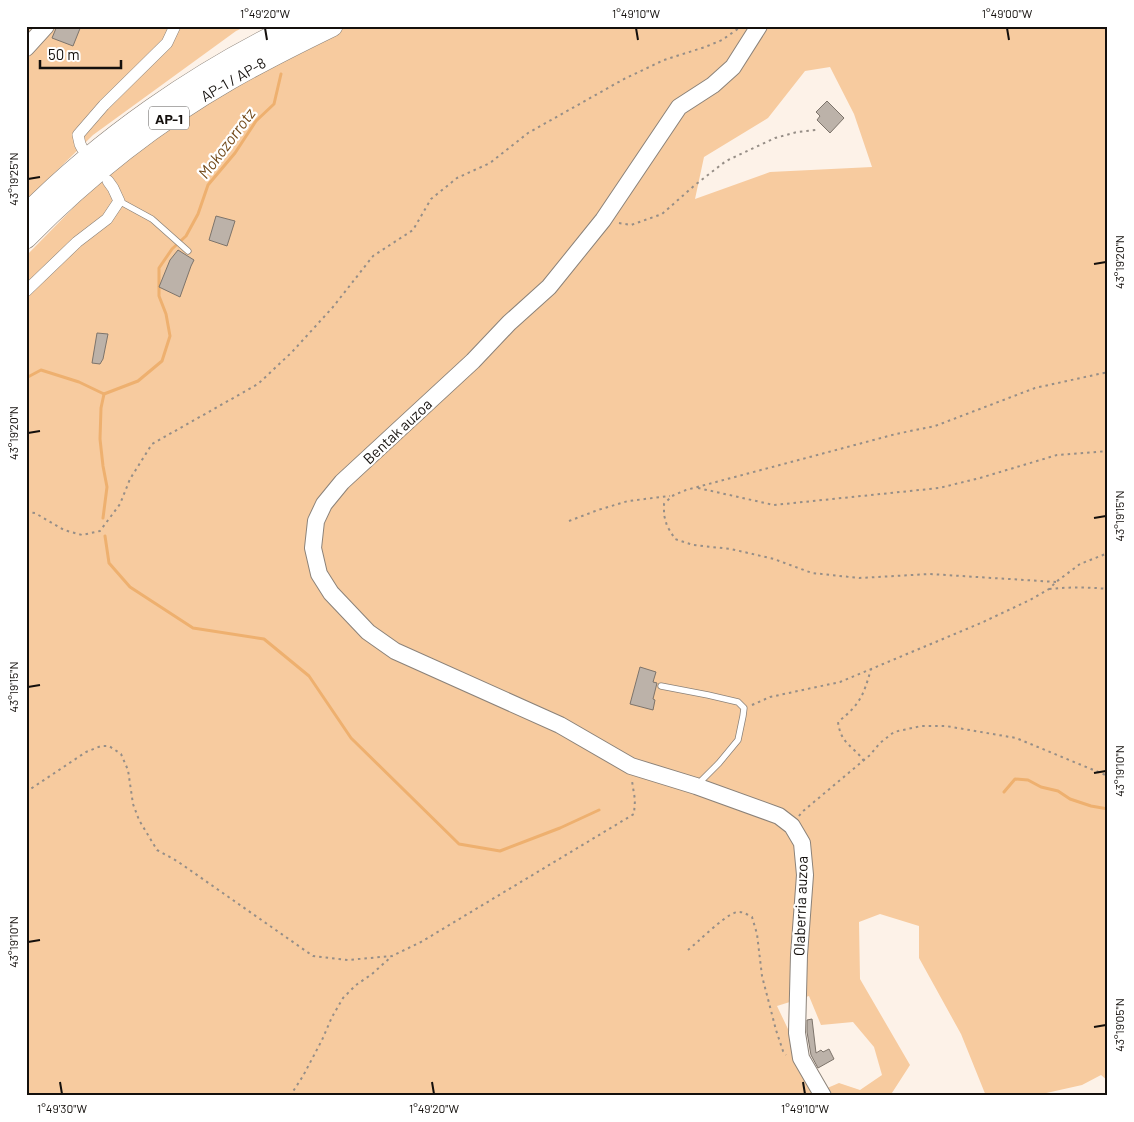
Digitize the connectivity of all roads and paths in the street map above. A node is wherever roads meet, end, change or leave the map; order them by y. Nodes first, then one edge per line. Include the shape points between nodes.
1 (46, 26) edge
2 (175, 26) edge
3 (294, 26) edge
4 (332, 26) edge
5 (742, 26) edge
6 (759, 26) edge
7 (27, 46) edge
8 (816, 130) dead end
9 (82, 148) dead end
10 (108, 181) dead end
11 (119, 201) junction
12 (26, 215) edge
13 (603, 220) junction
14 (26, 238) edge
15 (188, 251) dead end
16 (26, 291) edge
17 (1108, 372) edge
18 (1108, 451) edge
19 (697, 488) junction
20 (672, 496) junction
21 (26, 512) edge
22 (570, 521) dead end
23 (1108, 554) edge
24 (1056, 582) junction
25 (1049, 589) junction
26 (1108, 590) edge
27 (871, 668) junction
28 (661, 686) dead end
29 (744, 708) junction
30 (864, 761) junction
31 (631, 766) junction
32 (1108, 776) edge
33 (696, 786) junction
34 (26, 792) edge
35 (792, 826) junction
36 (688, 950) dead end
37 (392, 956) junction
38 (788, 1058) dead end
39 (290, 1096) edge
40 (823, 1096) edge

1 - 7 street
2 - 9 street via 167,43 104,105 78,136
3 - 12 highway, AP-1 / AP-8 / AP-1 via 186,86 90,157
4 - 14 highway, AP-1 / AP-8 / AP-1 via 228,80 163,122 78,189
5 - 21 path via 722,40 664,60 624,79 528,133 490,163 457,178 431,199 413,230 373,256 292,352 258,384 152,444 130,479 120,504 100,531 82,535
6 - 13 street, Bentak auzoa via 733,67 680,107
8 - 13 path via 775,138 726,161 662,214 630,225
10 - 11 street
11 - 15 lane via 152,219
11 - 16 street via 107,218
13 - 31 street, Bentak auzoa via 549,287 342,482 324,504 316,521 313,548 319,574 331,594 368,632 404,655 560,725
17 - 19 path via 1035,388 935,426
18 - 19 path via 1057,455 939,488 774,505
19 - 20 path
20 - 22 path via 628,501
20 - 24 path via 664,504 664,516 675,539 774,559 812,573 859,578 930,574
23 - 24 path via 1080,564
24 - 25 path
25 - 26 path via 1088,587
25 - 27 path via 981,623
27 - 29 path via 840,682 770,697
27 - 30 path via 864,693 856,706 838,722 843,740
28 - 29 lane via 738,702
29 - 33 lane via 738,740
30 - 32 path via 894,732 921,726 946,726 1016,738
30 - 35 path via 802,812
31 - 33 street
31 - 37 path via 634,814 421,942
33 - 35 street via 779,816
34 - 37 path via 86,752 109,746 121,754 128,770 139,820 157,850 314,956 348,960
35 - 40 street, Olaberria auzoa via 802,843 805,875 797,1033 801,1058
36 - 38 path via 734,913 743,912 752,917 762,976 776,1030
37 - 39 path via 343,998

